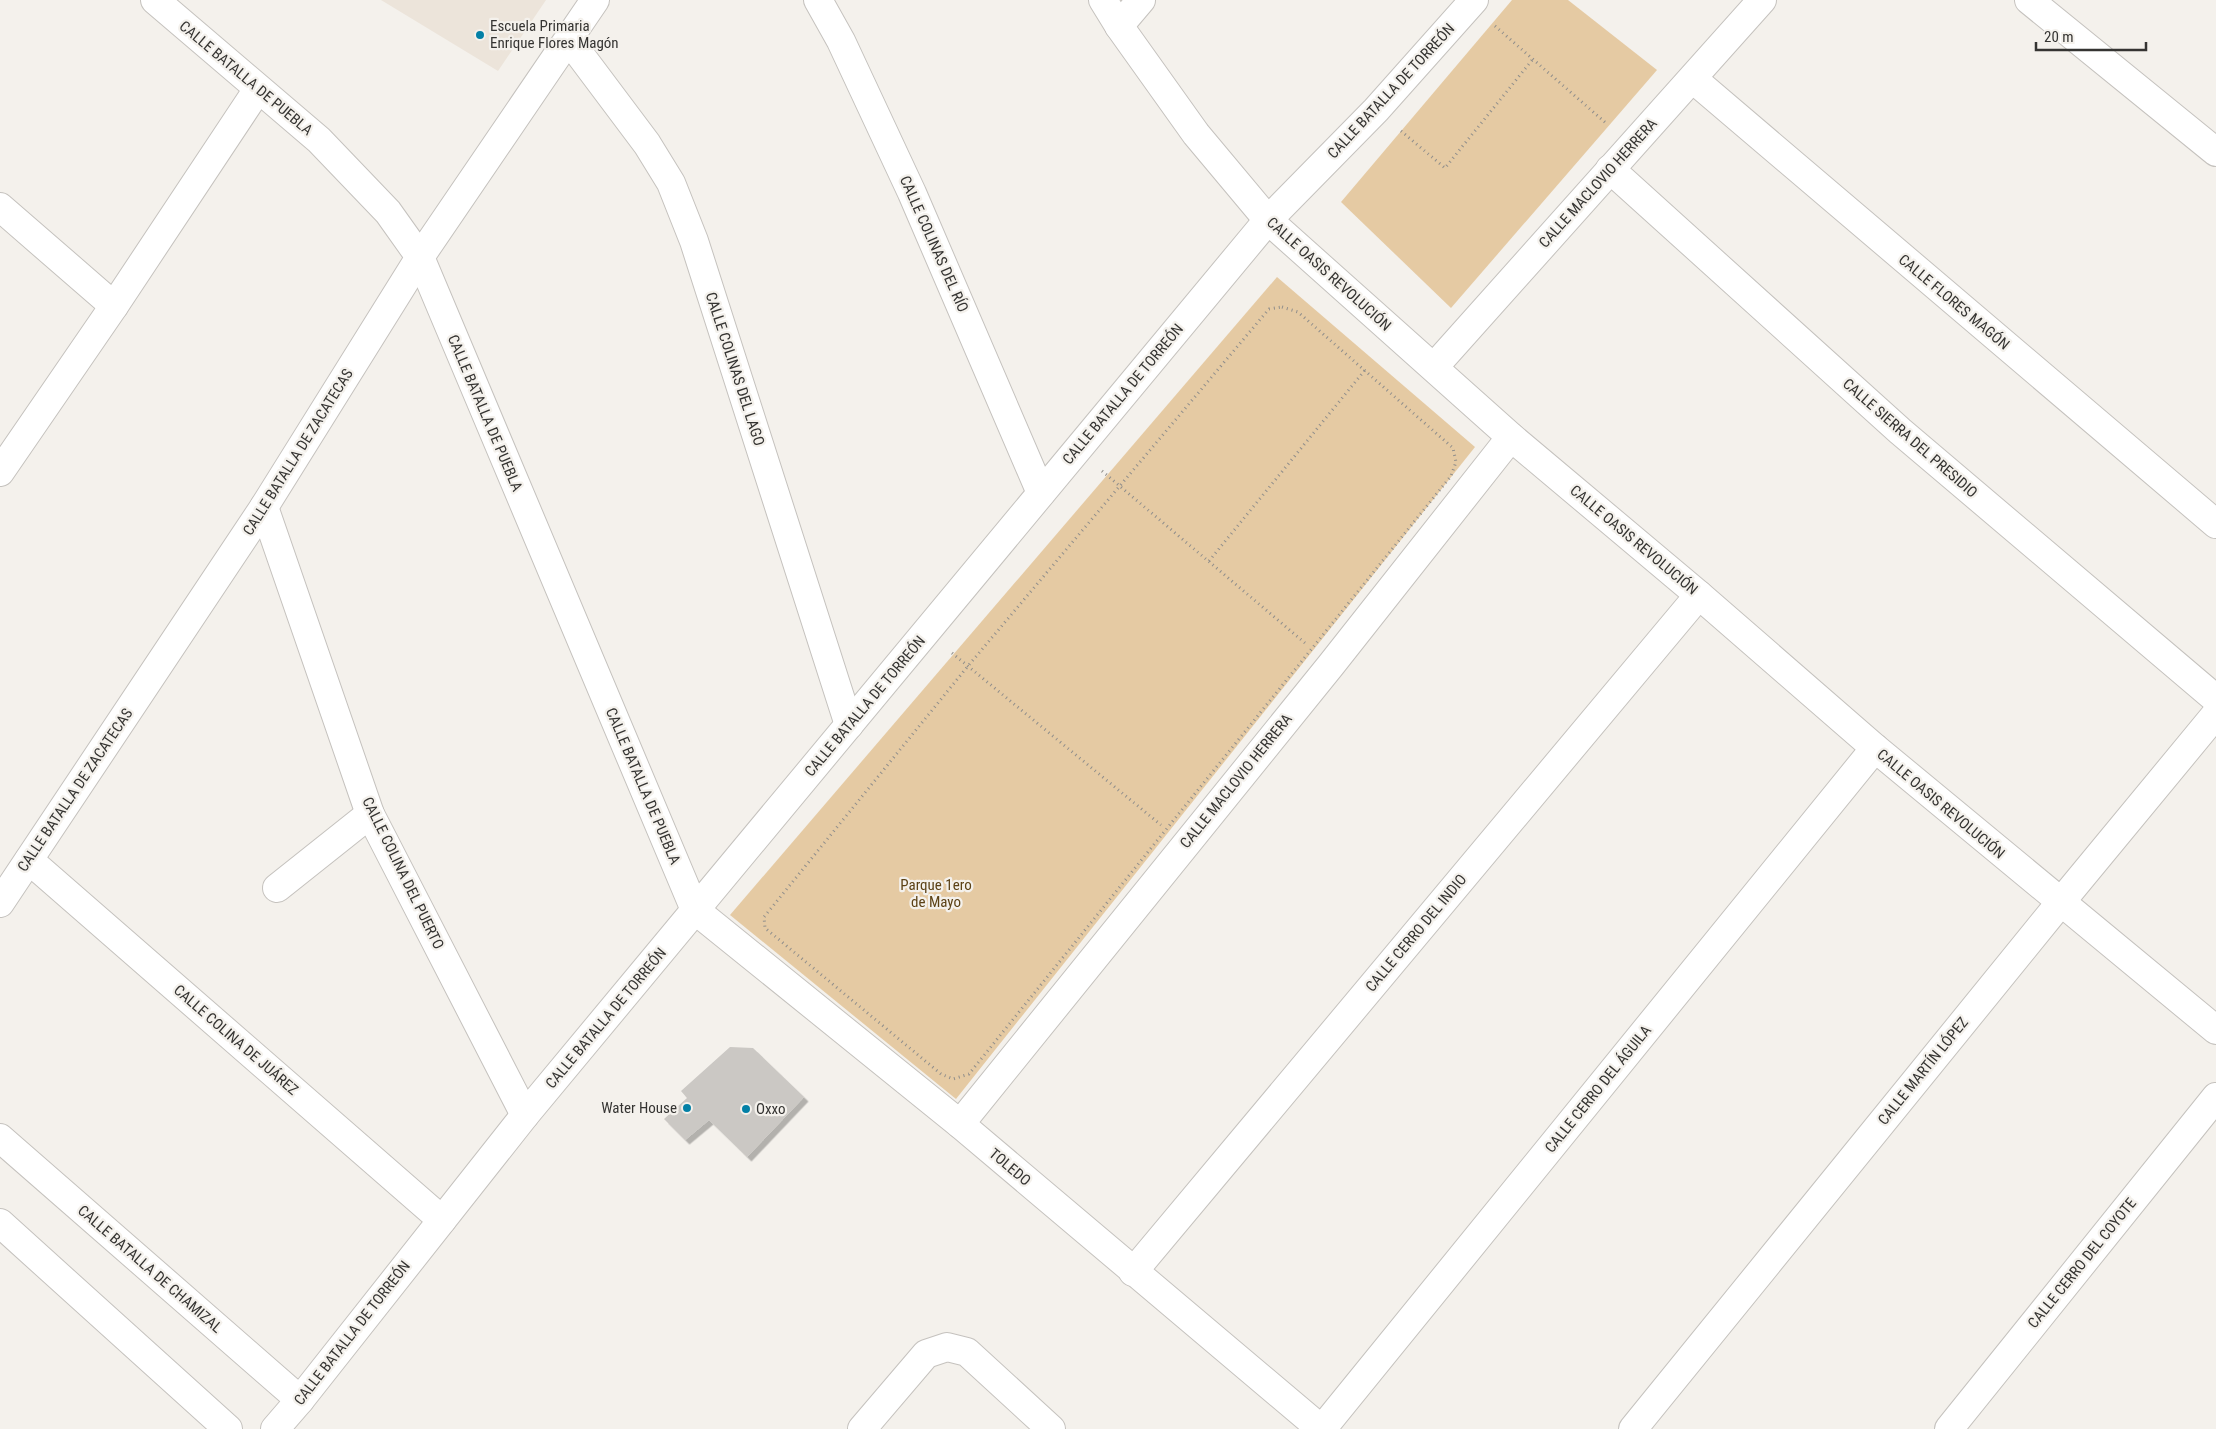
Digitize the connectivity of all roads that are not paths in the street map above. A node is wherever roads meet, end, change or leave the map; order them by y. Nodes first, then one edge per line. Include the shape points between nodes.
1 (155, 0) edge
2 (595, 0) edge
3 (818, 0) edge
4 (1104, 0) edge
5 (1141, 0) edge
6 (1762, 0) edge
7 (2029, 0) edge
8 (1472, 2) edge
9 (1119, 26) junction
10 (569, 40) junction
11 (1693, 79) junction
12 (258, 89) junction
13 (2216, 152) edge
14 (1610, 169) junction
15 (0, 208) edge
16 (1268, 220) junction
17 (420, 257) junction
18 (114, 306) junction
19 (1434, 367) junction
20 (1511, 437) junction
21 (0, 472) edge
22 (1041, 493) junction
23 (264, 507) junction
24 (2216, 524) edge
25 (1699, 595) junction
26 (2216, 699) edge
27 (2216, 714) edge
28 (849, 725) junction
29 (1875, 748) junction
30 (370, 814) junction
31 (29, 860) junction
32 (277, 888) dead end
33 (0, 903) edge
34 (2060, 903) junction
35 (695, 910) junction
36 (2216, 1030) edge
37 (2216, 1096) edge
38 (525, 1115) junction
39 (960, 1124) junction
40 (0, 1138) edge
41 (442, 1220) junction
42 (0, 1223) edge
43 (1133, 1272) junction
44 (300, 1400) junction
45 (228, 1429) edge
46 (275, 1429) edge
47 (862, 1429) edge
48 (1051, 1429) edge
49 (1321, 1429) edge
50 (1633, 1429) edge
51 (1949, 1429) edge

1 - 12 street, CALLE BATALLA DE PUEBLA
2 - 10 street, CALLE BATALLA DE ZACATECAS
3 - 22 street, CALLE COLINAS DEL RÍO via 841,41 912,193
4 - 9 street, CALLE OASIS REVOLUCIÓN
5 - 9 street
6 - 11 street, CALLE MACLOVIO HERRERA
7 - 13 street
8 - 16 street, CALLE BATALLA DE TORREÓN via 1376,110
9 - 16 street, CALLE OASIS REVOLUCIÓN via 1196,134
10 - 17 street, CALLE BATALLA DE ZACATECAS
10 - 28 street, CALLE COLINAS DEL LAGO via 647,144 671,183 697,250
11 - 14 street, CALLE MACLOVIO HERRERA
11 - 24 street, CALLE FLORES MAGÓN
12 - 17 street, CALLE BATALLA DE PUEBLA via 319,140 388,212
12 - 18 street
14 - 19 street, CALLE MACLOVIO HERRERA
14 - 26 street, CALLE SIERRA DEL PRESIDIO via 1900,431
15 - 18 street
16 - 19 street, CALLE OASIS REVOLUCIÓN
16 - 22 street, CALLE BATALLA DE TORREÓN
17 - 23 street, CALLE BATALLA DE ZACATECAS
17 - 35 street, CALLE BATALLA DE PUEBLA
18 - 21 street
19 - 20 street, CALLE OASIS REVOLUCIÓN
20 - 25 street, CALLE OASIS REVOLUCIÓN
20 - 39 street, CALLE MACLOVIO HERRERA via 1322,656 1176,837
22 - 28 street, CALLE BATALLA DE TORREÓN
23 - 30 street, CALLE COLINA DEL PUERTO
23 - 31 street, CALLE BATALLA DE ZACATECAS
25 - 29 street, CALLE OASIS REVOLUCIÓN
25 - 43 street, CALLE CERRO DEL INDIO
27 - 34 street, CALLE MARTÍN LÓPEZ
28 - 35 street, CALLE BATALLA DE TORREÓN
29 - 34 street, CALLE OASIS REVOLUCIÓN
29 - 49 street, CALLE CERRO DEL ÁGUILA
30 - 32 street
30 - 38 street, CALLE COLINA DEL PUERTO
31 - 33 street, CALLE BATALLA DE ZACATECAS
31 - 41 street, CALLE COLINA DE JUÁREZ
34 - 36 street, CALLE OASIS REVOLUCIÓN
34 - 50 street, CALLE MARTÍN LÓPEZ
35 - 38 street, CALLE BATALLA DE TORREÓN
35 - 39 street, TOLEDO
37 - 51 street, CALLE CERRO DEL COYOTE
38 - 41 street, CALLE BATALLA DE TORREÓN
39 - 43 street, TOLEDO
40 - 44 street, CALLE BATALLA DE CHAMIZAL
41 - 44 street, CALLE BATALLA DE TORREÓN
42 - 45 street
43 - 49 street, TOLEDO
44 - 46 street, CALLE BATALLA DE TORREÓN
47 - 48 street via 926,1354 947,1347 967,1352

